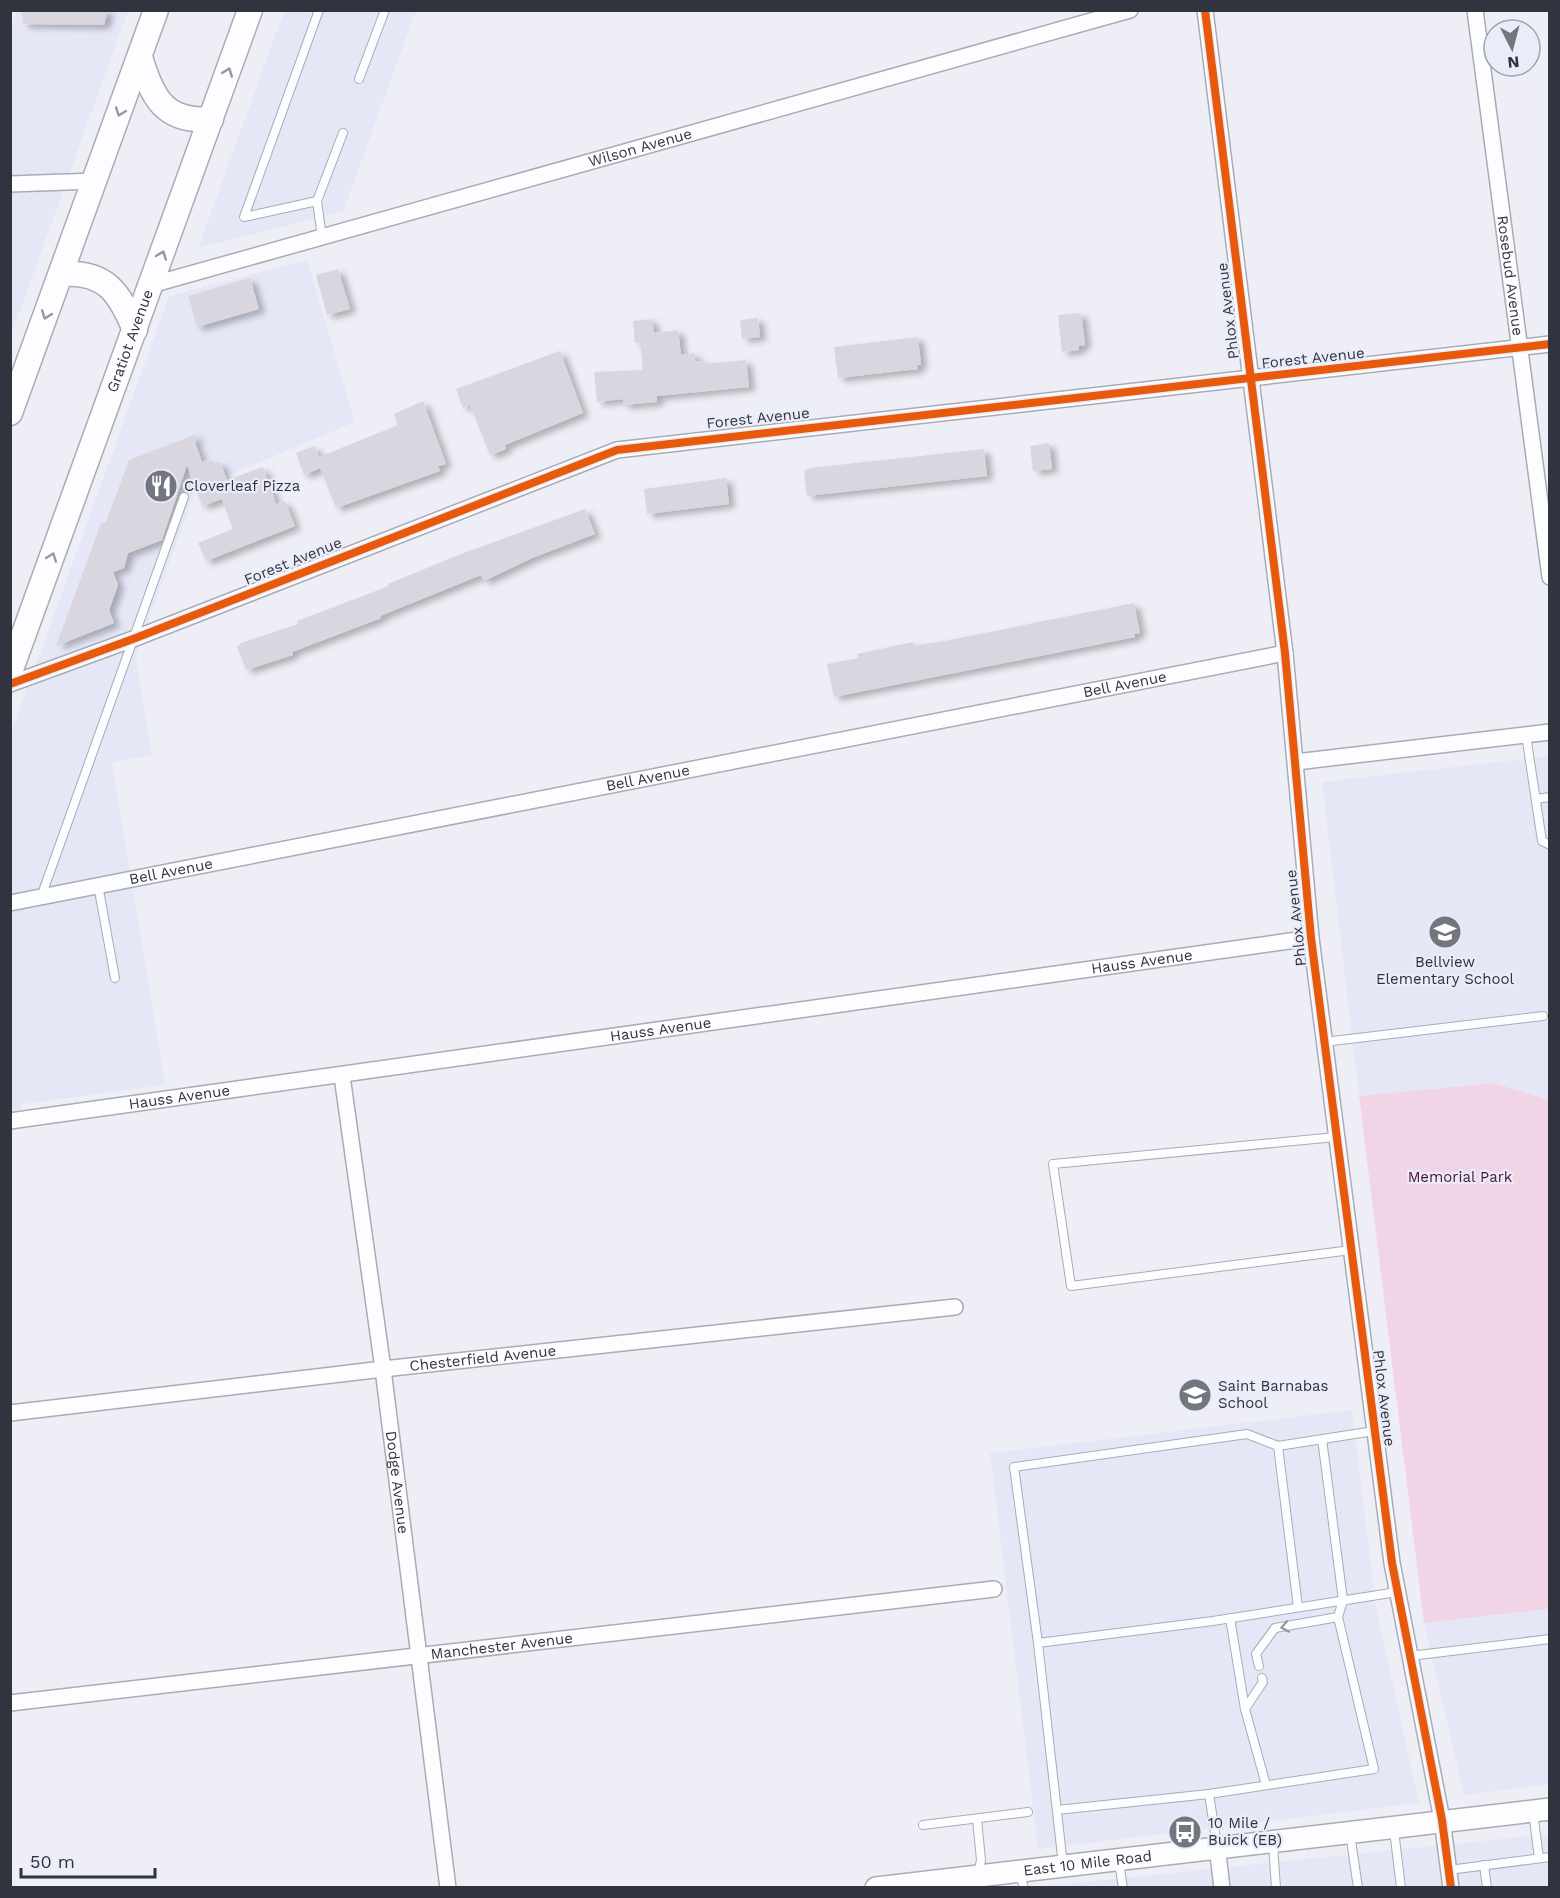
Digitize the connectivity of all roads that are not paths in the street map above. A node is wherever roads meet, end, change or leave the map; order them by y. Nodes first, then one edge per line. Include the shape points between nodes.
1 (156, 10) edge
2 (250, 10) edge
3 (319, 10) edge
4 (385, 10) edge
5 (1130, 10) edge
6 (1205, 10) edge
7 (1475, 10) edge
8 (140, 57) junction
9 (359, 79) dead end
10 (211, 119) junction
11 (343, 133) dead end
12 (95, 180) junction
13 (10, 184) edge
14 (317, 201) junction
15 (322, 237) junction
16 (61, 274) junction
17 (151, 285) junction
18 (135, 330) junction
19 (1550, 344) edge
20 (1520, 348) junction
21 (1250, 378) junction
22 (10, 413) edge
23 (184, 497) dead end
24 (1550, 577) edge
25 (133, 639) junction
26 (1285, 653) junction
27 (10, 672) edge
28 (10, 684) edge
29 (1550, 732) edge
30 (1526, 735) junction
31 (1296, 762) junction
32 (1550, 797) edge
33 (1536, 799) junction
34 (1550, 845) edge
35 (98, 885) junction
36 (41, 897) junction
37 (10, 903) edge
38 (1311, 938) junction
39 (115, 978) dead end
40 (1544, 1016) dead end
41 (1324, 1042) junction
42 (342, 1076) junction
43 (10, 1121) edge
44 (1336, 1137) junction
45 (1351, 1250) junction
46 (955, 1307) dead end
47 (382, 1369) junction
48 (10, 1413) edge
49 (1374, 1431) junction
50 (1322, 1439) junction
51 (1278, 1446) junction
52 (994, 1589) dead end
53 (1397, 1592) junction
54 (1343, 1600) junction
55 (1298, 1607) junction
56 (1338, 1617) junction
57 (1230, 1618) junction
58 (1550, 1639) edge
59 (1038, 1643) junction
60 (419, 1656) junction
61 (1408, 1656) junction
62 (1259, 1666) dead end
63 (1262, 1678) dead end
64 (10, 1703) edge
65 (1245, 1709) junction
66 (1266, 1785) junction
67 (1209, 1794) junction
68 (1057, 1810) junction
69 (1541, 1810) edge
70 (1028, 1812) dead end
71 (977, 1819) junction
72 (1442, 1820) junction
73 (923, 1825) dead end
74 (1394, 1825) junction
75 (1350, 1831) junction
76 (1273, 1840) junction
77 (1217, 1846) junction
78 (1550, 1857) edge
79 (1118, 1858) junction
80 (1539, 1858) junction
81 (1064, 1865) junction
82 (1484, 1865) junction
83 (1449, 1870) junction
84 (1021, 1879) edge
85 (978, 1882) edge
86 (448, 1887) edge
87 (876, 1887) edge
88 (1123, 1887) edge
89 (1222, 1887) edge
90 (1275, 1887) edge
91 (1358, 1887) edge
92 (1401, 1887) edge
93 (1451, 1887) edge
94 (1486, 1887) edge

1 - 8 main road
10 -> 2 main road, Gratiot Avenue
3 - 14 lane via 244,217
4 - 9 lane
5 - 15 street, Wilson Avenue
6 - 21 street, Phlox Avenue
7 - 20 street, Rosebud Avenue
8 - 10 main road via 149,86 163,106 184,118
8 -> 12 main road
17 -> 10 main road, Gratiot Avenue
11 - 14 lane
12 - 13 street
12 - 16 main road
14 - 15 lane
15 - 17 street, Wilson Avenue
16 - 18 main road via 84,274 100,280 118,297
16 -> 22 main road
17 - 18 main road, Gratiot Avenue
27 -> 18 main road, Gratiot Avenue
19 - 20 street, Forest Avenue
20 - 21 street, Forest Avenue
20 - 24 street, Rosebud Avenue
21 - 25 street, Forest Avenue via 617,450
21 - 26 street, Phlox Avenue
23 - 25 lane
25 - 28 street, Forest Avenue
25 - 36 lane
26 - 31 street, Phlox Avenue
26 - 35 street, Bell Avenue
29 - 30 street
30 - 31 street
30 - 33 lane
31 - 38 street, Phlox Avenue
32 - 33 lane
33 - 34 lane via 1542,841
35 - 36 street, Bell Avenue
35 - 39 lane
36 - 37 street, Bell Avenue
38 - 41 street, Phlox Avenue
38 - 42 street, Hauss Avenue
40 - 41 lane
41 - 44 street, Phlox Avenue
42 - 43 street, Hauss Avenue
42 - 47 street, Dodge Avenue
44 - 45 street, Phlox Avenue
44 - 45 lane via 1053,1164 1071,1286
45 - 49 street, Phlox Avenue
46 - 47 street, Chesterfield Avenue
47 - 48 street, Chesterfield Avenue
47 - 60 street, Dodge Avenue
49 - 50 lane
49 - 53 street, Phlox Avenue
50 - 51 lane
50 - 54 lane
51 - 55 lane
51 - 59 lane via 1247,1434 1014,1467
52 - 60 street, Manchester Avenue
53 - 54 lane
53 - 61 street, Phlox Avenue
54 - 55 lane
54 - 56 lane
55 - 57 lane
56 -> 62 lane via 1275,1628 1256,1654
56 - 66 lane via 1374,1769
57 - 59 lane
57 - 65 lane
58 - 61 lane
59 - 68 lane
60 - 64 street, Manchester Avenue
60 - 86 street, Dodge Avenue
61 - 72 street, Phlox Avenue
63 - 65 lane
65 - 66 lane
66 - 67 lane
67 - 68 lane
67 - 77 lane
68 - 81 lane
69 - 72 main road, East 10 Mile Road
69 - 80 lane
70 - 71 lane
71 - 73 lane
71 - 85 lane via 981,1860
72 - 74 main road, East 10 Mile Road
72 - 83 street, Phlox Avenue
74 - 75 main road, East 10 Mile Road
74 - 92 lane
75 - 76 main road, East 10 Mile Road
75 - 91 lane
76 - 77 main road, East 10 Mile Road
76 - 90 lane
77 - 79 main road, East 10 Mile Road
77 - 89 street
78 - 80 lane
79 - 81 main road, East 10 Mile Road
79 - 88 lane
80 - 82 lane
81 - 84 main road, East 10 Mile Road
82 - 83 lane
82 - 94 lane
83 - 93 street, Phlox Avenue
84 - 85 main road, East 10 Mile Road
85 - 87 main road, East 10 Mile Road

